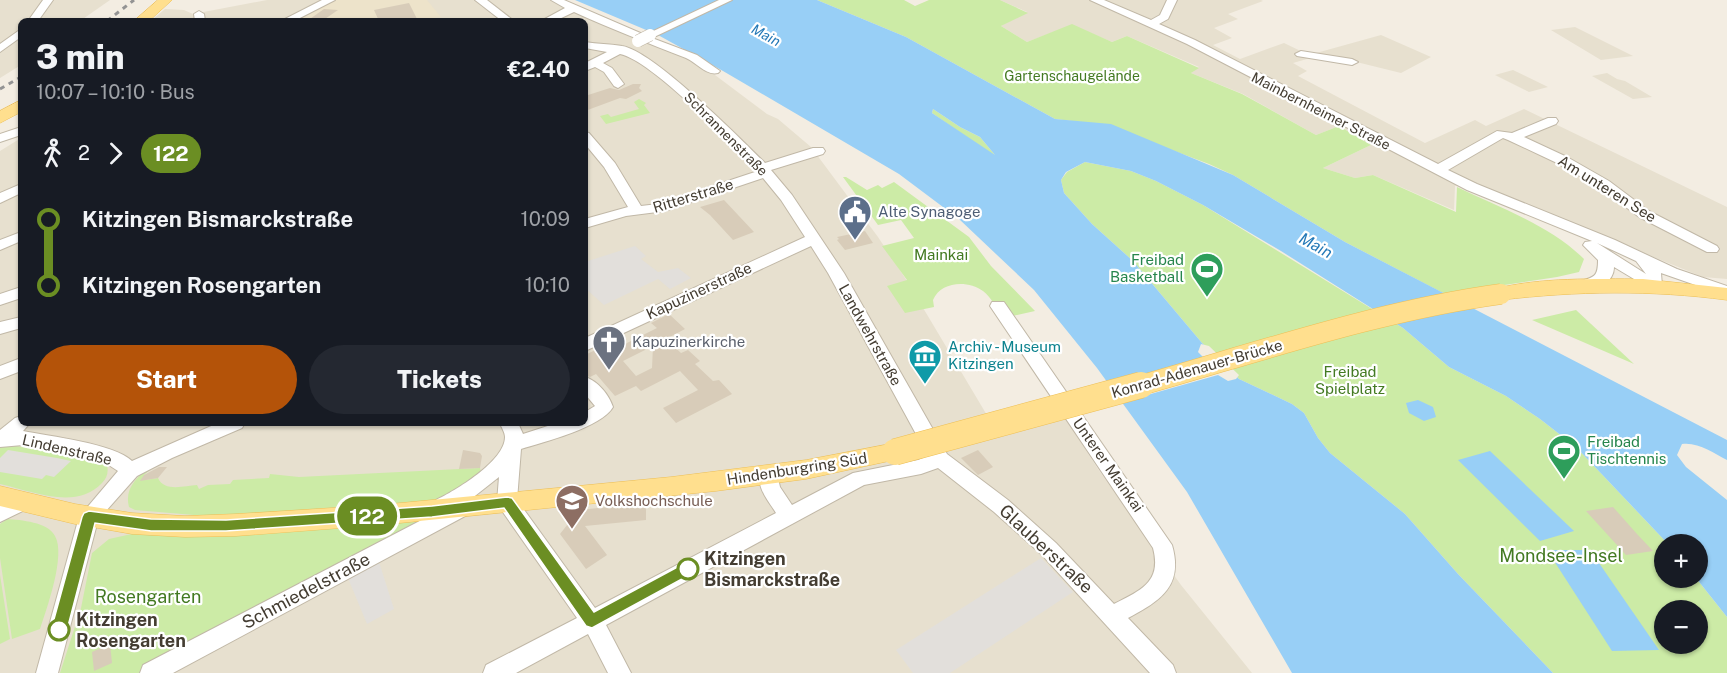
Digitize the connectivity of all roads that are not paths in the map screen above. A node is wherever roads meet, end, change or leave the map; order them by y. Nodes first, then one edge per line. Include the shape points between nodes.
1 (48, 0) edge
2 (166, 0) edge
3 (330, 0) edge
4 (480, 0) edge
5 (556, 0) edge
6 (727, 0) edge
7 (1095, 0) edge
8 (1172, 0) edge
9 (574, 8) junction
10 (35, 18) edge
11 (145, 18) edge
12 (292, 18) edge
13 (505, 18) edge
14 (552, 18) edge
15 (1152, 24) junction
16 (18, 34) edge
17 (641, 40) junction
18 (588, 45) edge
19 (0, 49) edge
20 (620, 50) junction
21 (1301, 54) dead end
22 (1352, 62) dead end
23 (590, 65) edge
24 (714, 71) dead end
25 (618, 84) dead end
26 (18, 107) edge
27 (0, 118) edge
28 (1552, 122) dead end
29 (18, 133) edge
30 (1513, 137) junction
31 (0, 138) edge
32 (588, 140) edge
33 (818, 151) dead end
34 (764, 171) junction
35 (1438, 171) junction
36 (18, 190) edge
37 (0, 199) edge
38 (638, 211) junction
39 (1549, 220) junction
40 (588, 223) edge
41 (814, 239) junction
42 (1592, 246) junction
43 (1712, 249) dead end
44 (1632, 254) junction
45 (1586, 285) junction
46 (1654, 286) junction
47 (1727, 292) edge
48 (18, 293) edge
49 (1502, 294) joint
50 (0, 300) edge
51 (18, 304) edge
52 (0, 305) edge
53 (999, 306) dead end
54 (18, 323) edge
55 (0, 328) edge
56 (588, 344) edge
57 (18, 365) edge
58 (0, 373) edge
59 (588, 386) edge
60 (588, 418) edge
61 (18, 425) edge
62 (229, 426) edge
63 (509, 426) edge
64 (568, 426) edge
65 (922, 432) joint
66 (0, 440) edge
67 (512, 447) junction
68 (895, 452) joint
69 (940, 459) junction
70 (130, 471) junction
71 (769, 475) junction
72 (12, 498) edge
73 (507, 502) junction
74 (461, 508) junction
75 (432, 511) junction
76 (0, 514) edge
77 (788, 514) junction
78 (89, 517) junction
79 (1113, 615) junction
80 (592, 621) junction
81 (47, 673) edge
82 (151, 673) edge
83 (494, 673) edge
84 (621, 673) edge
85 (1165, 673) edge

1 - 10 street
2 - 11 main road
3 - 12 street
4 - 13 street
5 - 9 street
6 - 17 street, bridge
7 - 15 street, Mainbernheimer Straße
8 - 15 street via 1164,17
9 - 14 street
9 - 17 street
15 - 35 street, Mainbernheimer Straße
16 - 19 street
17 - 20 street
17 - 24 street via 693,57
18 - 20 street, Schrannenstraße
20 - 23 street
20 - 34 street, Schrannenstraße via 642,59 670,80
21 - 22 street
23 - 25 street via 608,70
26 - 27 main road
28 - 30 street
29 - 31 street
30 - 35 street via 1501,134
30 - 43 street, Am unteren See via 1604,184 1644,214
32 - 38 street
33 - 34 street
34 - 38 street, Ritterstraße via 660,208
34 - 41 street, Schrannenstraße
35 - 39 street, Mainbernheimer Straße
36 - 37 street
38 - 40 street, Ritterstraße
39 - 42 street, Mainbernheimer Straße
39 - 44 street, Mainbernheimer Straße
41 - 56 street, Kapuzinerstraße
41 - 65 street, Landwehrstraße
42 - 45 street, Mainbernheimer Straße via 1606,259 1607,267 1600,281
42 - 46 street, Mainbernheimer Straße
44 - 46 street, Mainbernheimer Straße via 1654,273
44 - 47 street, Mainbernheimer Straße
45 - 46 main road, Mainbernheimer Straße
45 - 49 main road, Mainbernheimer Straße
46 - 47 main road, Mainbernheimer Straße
48 - 50 street
49 - 68 main road, Konrad-Adenauer-Brücke, bridge via 1406,311
51 - 52 street
53 - 79 street, Unterer Mainkai via 1162,545 1166,569 1161,582 1146,596
54 - 55 street
57 - 58 street
59 - 60 street via 604,407
61 - 66 street
62 - 70 street
63 - 67 street
64 - 67 street
65 - 69 street, Glauberstraße
66 - 70 street, Lindenstraße via 23,438 108,456
67 - 73 street
67 - 75 street via 499,465 466,495
68 - 71 main road, Hindenburgring Süd
69 - 77 street via 921,467 860,478
69 - 79 street, Glauberstraße via 1049,549
70 - 78 street
71 - 73 main road, Hindenburgring Süd
71 - 77 street via 770,488
72 - 76 street
72 - 78 main road, Hindenburgring Süd
73 - 74 main road, Hindenburgring Süd
73 - 80 street
74 - 75 main road, Hindenburgring Süd
74 - 82 street, Schmiedelstraße
75 - 78 main road, Hindenburgring Süd via 226,526 151,525
77 - 80 street
78 - 81 street
79 - 85 street, Glauberstraße
80 - 83 street
80 - 84 street

